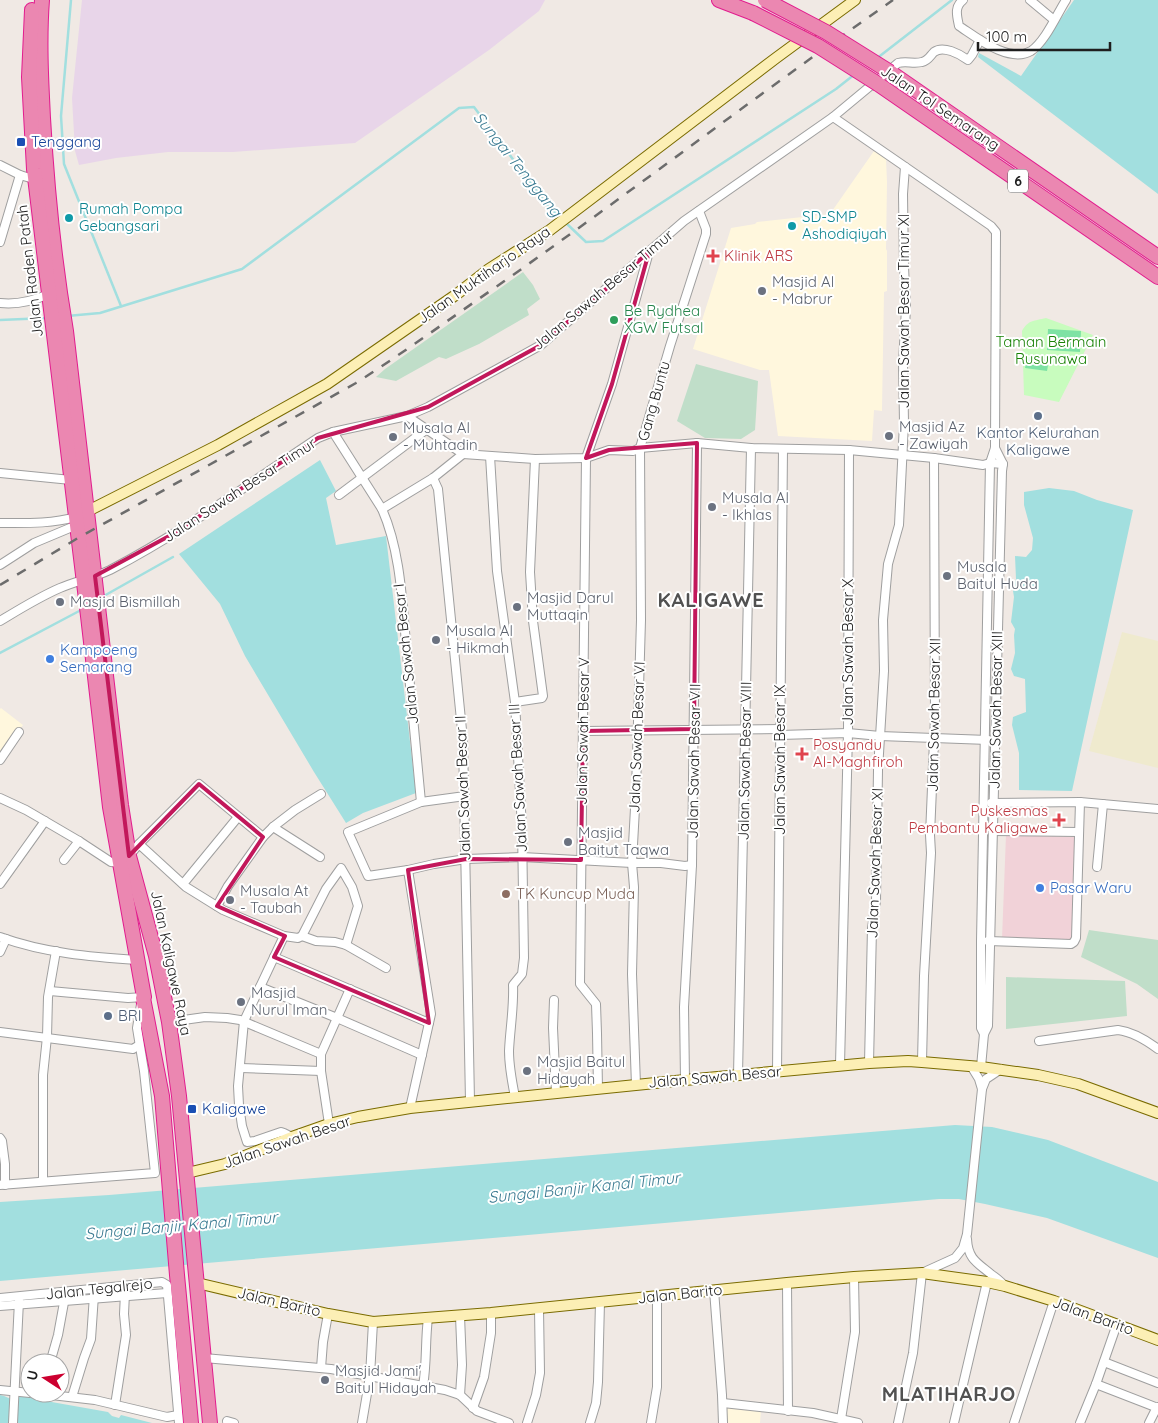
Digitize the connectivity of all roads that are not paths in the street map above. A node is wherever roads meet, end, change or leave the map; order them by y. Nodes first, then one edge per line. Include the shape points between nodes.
1 (33, 0) edge
2 (42, 0) edge
3 (719, 0) edge
4 (766, 0) edge
5 (855, 0) edge
6 (963, 0) edge
7 (1030, 0) edge
8 (1066, 0) edge
9 (1054, 20) junction
10 (976, 48) junction
11 (832, 117) junction
12 (0, 165) edge
13 (906, 167) junction
14 (20, 175) junction
15 (41, 181) junction
16 (699, 211) junction
17 (0, 242) edge
18 (649, 252) junction
19 (1158, 257) edge
20 (1158, 277) edge
21 (52, 294) junction
22 (0, 303) edge
23 (65, 382) junction
24 (406, 416) junction
25 (427, 430) junction
26 (333, 432) junction
27 (697, 443) junction
28 (640, 448) junction
29 (751, 448) junction
30 (995, 448) junction
31 (783, 449) junction
32 (848, 450) junction
33 (463, 454) junction
34 (902, 454) junction
35 (490, 456) junction
36 (586, 458) junction
37 (934, 458) junction
38 (535, 459) junction
39 (987, 464) junction
40 (1002, 464) junction
41 (0, 473) edge
42 (362, 476) junction
43 (433, 478) junction
44 (71, 480) junction
45 (339, 494) dead end
46 (382, 509) junction
47 (0, 523) edge
48 (76, 523) junction
49 (0, 565) edge
50 (91, 581) junction
51 (93, 612) junction
52 (0, 621) edge
53 (515, 702) junction
54 (694, 729) junction
55 (745, 729) junction
56 (583, 731) junction
57 (638, 731) junction
58 (19, 732) dead end
59 (780, 732) junction
60 (848, 733) junction
61 (880, 736) junction
62 (934, 738) junction
63 (986, 740) junction
64 (996, 740) junction
65 (0, 760) edge
66 (321, 794) dead end
67 (465, 796) junction
68 (0, 798) edge
69 (421, 802) junction
70 (1080, 802) junction
71 (984, 803) junction
72 (994, 803) junction
73 (1103, 804) junction
74 (1158, 810) edge
75 (238, 817) junction
76 (45, 821) junction
77 (273, 826) junction
78 (994, 831) junction
79 (1079, 832) junction
80 (263, 837) junction
81 (78, 841) junction
82 (139, 844) junction
83 (320, 857) dead end
84 (522, 857) junction
85 (466, 859) junction
86 (64, 860) dead end
87 (124, 860) junction
88 (581, 860) junction
89 (632, 862) junction
90 (692, 865) junction
91 (1097, 866) dead end
92 (408, 870) junction
93 (0, 884) edge
94 (183, 884) junction
95 (218, 906) junction
96 (284, 936) junction
97 (302, 936) junction
98 (3, 938) edge
99 (981, 941) junction
100 (991, 942) junction
101 (346, 945) junction
102 (0, 952) edge
103 (56, 952) junction
104 (274, 957) junction
105 (137, 960) junction
106 (386, 968) dead end
107 (260, 987) junction
108 (350, 989) junction
109 (50, 991) junction
110 (143, 997) junction
111 (554, 1000) dead end
112 (337, 1018) junction
113 (244, 1021) junction
114 (168, 1022) junction
115 (429, 1023) junction
116 (0, 1032) edge
117 (984, 1034) junction
118 (48, 1037) junction
119 (1039, 1041) dead end
120 (139, 1045) junction
121 (1158, 1049) edge
122 (321, 1054) junction
123 (422, 1055) junction
124 (922, 1062) junction
125 (869, 1063) junction
126 (840, 1065) junction
127 (976, 1066) junction
128 (241, 1068) junction
129 (1001, 1069) junction
130 (321, 1071) junction
131 (777, 1072) junction
132 (738, 1074) junction
133 (685, 1080) junction
134 (636, 1085) junction
135 (598, 1089) junction
136 (556, 1093) junction
137 (981, 1093) junction
138 (515, 1097) junction
139 (470, 1101) junction
140 (410, 1108) junction
141 (1158, 1113) edge
142 (329, 1124) junction
143 (292, 1137) junction
144 (0, 1138) edge
145 (187, 1179) junction
146 (43, 1181) junction
147 (2, 1184) edge
148 (967, 1234) junction
149 (922, 1273) junction
150 (854, 1277) junction
151 (196, 1278) junction
152 (987, 1282) junction
153 (787, 1283) junction
154 (1005, 1286) junction
155 (124, 1287) junction
156 (94, 1290) junction
157 (714, 1290) junction
158 (167, 1293) junction
159 (126, 1296) junction
160 (656, 1296) junction
161 (65, 1297) junction
162 (0, 1298) edge
163 (94, 1299) junction
164 (19, 1300) junction
165 (1054, 1301) junction
166 (600, 1302) junction
167 (0, 1306) edge
168 (539, 1308) junction
169 (328, 1314) junction
170 (491, 1314) junction
171 (460, 1316) junction
172 (428, 1318) junction
173 (373, 1322) junction
174 (1117, 1324) junction
175 (1158, 1340) edge
176 (53, 1353) edge
177 (204, 1358) junction
178 (1104, 1362) junction
179 (322, 1368) junction
180 (370, 1376) junction
181 (1158, 1383) edge
182 (1096, 1384) junction
183 (423, 1386) junction
184 (0, 1390) edge
185 (20, 1394) edge
186 (14, 1395) junction
187 (460, 1395) junction
188 (72, 1397) joint
189 (722, 1404) junction
190 (116, 1405) junction
191 (473, 1408) junction
192 (1157, 1408) edge
193 (788, 1411) junction
194 (841, 1420) junction
195 (184, 1421) edge
196 (209, 1422) edge
197 (13, 1423) edge
198 (362, 1423) edge
199 (509, 1423) edge
200 (527, 1423) edge
201 (590, 1423) edge
202 (651, 1423) edge
203 (723, 1423) edge
204 (853, 1423) edge
205 (898, 1423) edge
206 (954, 1423) edge
207 (1014, 1423) edge
208 (1080, 1423) edge
209 (1149, 1423) edge

1 - 15 highway, Jalan Raden Patah via 29,77
2 - 15 highway, Jalan Raden Patah
3 - 20 highway, Jalan Tol Semarang / 6, bridge via 753,13 818,46
4 - 19 highway, Jalan Tol Semarang / 6, bridge via 890,72
5 - 48 street, Jalan Muktiharjo Raya via 550,230 489,269 327,384
6 - 10 street via 957,10 958,26
7 - 9 street
8 - 9 street
9 - 10 street via 1042,40 1025,53
10 - 11 street, Jalan Sawah Besar Timur via 968,60 943,49 920,63 898,63
11 - 13 street
11 - 16 street, Jalan Sawah Besar Timur
12 - 14 street
13 - 30 street, Jalan Sawah Besar XIII via 996,232
13 - 34 street, Jalan Sawah Besar Timur XI via 903,194 906,308
14 - 15 street
14 - 17 street
15 - 21 highway, Jalan Raden Patah
16 - 18 street, Jalan Sawah Besar Timur
16 - 28 street, Gang Buntu via 706,234
18 - 24 street, Jalan Sawah Besar Timur via 541,346
18 - 36 street, Jalan Sawah Besar V via 612,384
21 - 22 street via 19,303
21 - 23 highway, Jalan Raden Patah
23 - 44 highway, Jalan Raden Patah
23 - 48 highway, Jalan Raden Patah
24 - 25 street
24 - 26 street, Jalan Sawah Besar Timur
25 - 33 street
25 - 42 street
26 - 42 street, Jalan Sawah Besar I
26 - 50 street, Jalan Sawah Besar Timur via 318,438 172,535
27 - 28 street
27 - 29 street
27 - 54 street, Jalan Sawah Besar VII
28 - 36 street via 633,451 609,450
28 - 57 street, Jalan Sawah Besar VI
29 - 31 street
29 - 55 street, Jalan Sawah Besar VIII
30 - 39 street, Jalan Sawah Besar XIII
30 - 40 street, Jalan Sawah Besar XIII
31 - 32 street
31 - 59 street, Jalan Sawah Besar IX
32 - 34 street
32 - 60 street, Jalan Sawah Besar X
33 - 35 street
33 - 43 street
34 - 37 street
34 - 61 street, Jalan Sawah Besar XI via 899,525 888,564 882,620 884,671
35 - 38 street
35 - 53 street, Jalan Sawah Besar III via 497,571
36 - 38 street
36 - 56 street, Jalan Sawah Besar V
37 - 39 street
37 - 62 street, Jalan Sawah Besar XII
38 - 53 street via 530,572 543,696
39 - 40 street
39 - 63 street, Jalan Sawah Besar XIII
40 - 64 street, Jalan Sawah Besar XIII
41 - 44 street
42 - 45 street
42 - 46 street, Jalan Sawah Besar I
43 - 46 street
43 - 67 street, Jalan Sawah Besar II via 438,489 464,740
44 - 48 highway, Jalan Raden Patah
46 - 69 street, Jalan Sawah Besar I via 394,548 403,610
47 - 48 street
48 - 49 street
48 - 50 highway, Jalan Kaligawe Raya
48 - 50 highway, Jalan Kaligawe Raya
50 - 51 highway, Jalan Kaligawe Raya
50 - 51 highway, Jalan Kaligawe Raya via 86,598
50 - 52 street, Jalan Sawah Besar Timur via 59,588
51 - 87 highway, Jalan Kaligawe Raya via 122,805
53 - 84 street, Jalan Sawah Besar III
54 - 55 street
54 - 57 street
54 - 90 street, Jalan Sawah Besar VII
55 - 59 street
55 - 132 street, Jalan Sawah Besar VIII
56 - 57 street
56 - 88 street, Jalan Sawah Besar V
57 - 89 street, Jalan Sawah Besar VI
58 - 65 street
59 - 60 street
59 - 131 street, Jalan Sawah Besar IX
60 - 61 street
60 - 126 street, Jalan Sawah Besar X
61 - 62 street
61 - 125 street, Jalan Sawah Besar XI
62 - 63 street
62 - 124 street, Jalan Sawah Besar XII
63 - 64 street
63 - 71 street, Jalan Sawah Besar XIII
64 - 72 street, Jalan Sawah Besar XIII
66 - 77 street
67 - 69 street
67 - 85 street, Jalan Sawah Besar II
68 - 76 street
69 - 92 street via 348,832 369,876
70 - 72 street
70 - 73 street
70 - 79 street
71 - 72 street
71 - 99 street, Jalan Sawah Besar XIII
72 - 78 street, Jalan Sawah Besar XIII
73 - 74 street
73 - 91 street
75 - 80 street
75 - 82 street via 199,784
75 - 94 street
76 - 81 street
76 - 93 street
77 - 80 street
77 - 83 street
78 - 79 street
78 - 100 street, Jalan Sawah Besar XIII
79 - 100 street via 1074,942
80 - 95 street via 228,886
81 - 86 street
81 - 87 street via 111,862
82 - 87 street
82 - 94 street
84 - 85 street
84 - 88 street
84 - 138 street, Jalan Sawah Besar III via 524,958 522,974 512,985 509,1053
85 - 92 street
85 - 139 street, Jalan Sawah Besar II
87 - 105 highway, Jalan Kaligawe Raya
87 - 114 highway, Jalan Kaligawe Raya via 156,956
88 - 89 street
88 - 135 street, Jalan Sawah Besar V via 580,984 596,1004
89 - 90 street
89 - 134 street, Jalan Sawah Besar VI
90 - 133 street, Jalan Sawah Besar VII via 684,1007
92 - 115 street via 431,1014
94 - 95 street
95 - 96 street
96 - 97 street
96 - 104 street
97 - 101 street
97 - 101 street via 326,889 341,868 358,906
98 - 102 street
98 - 103 street
99 - 100 street
99 - 117 street, Jalan Sawah Besar XIII via 981,1028
100 - 117 street, Jalan Sawah Besar XIII via 988,1026
101 - 106 street
103 - 105 street
103 - 109 street
104 - 107 street
104 - 108 street
105 - 110 highway, Jalan Kaligawe Raya
107 - 112 street
107 - 113 street
108 - 112 street
108 - 115 street
109 - 110 street
109 - 118 street
110 - 120 street via 136,1028
110 - 195 highway, Jalan Kaligawe Raya via 162,1096
111 - 136 street
112 - 122 street
112 - 123 street
113 - 114 street via 205,1017
113 - 122 street
113 - 128 street
114 - 145 highway, Jalan Kaligawe Raya
115 - 123 street
116 - 118 street
117 - 127 street, Jalan Sawah Besar XIII
118 - 120 street via 133,1049
118 - 146 street via 42,1074
119 - 121 street via 1118,1030 1126,1031
120 - 146 street via 155,1173
122 - 130 street
123 - 140 street
124 - 125 street, Jalan Sawah Besar
124 - 127 street, Jalan Sawah Besar
125 - 126 street, Jalan Sawah Besar
126 - 131 street, Jalan Sawah Besar
127 - 129 street, Jalan Sawah Besar
127 - 137 street
128 - 130 street
128 - 143 street via 238,1105 247,1142 281,1132
129 - 137 street via 986,1079
129 - 141 street, Jalan Sawah Besar via 1078,1084
130 - 142 street
131 - 132 street, Jalan Sawah Besar
132 - 133 street, Jalan Sawah Besar
133 - 134 street, Jalan Sawah Besar
134 - 135 street, Jalan Sawah Besar
135 - 136 street, Jalan Sawah Besar
136 - 138 street, Jalan Sawah Besar
137 - 148 street
138 - 139 street, Jalan Sawah Besar
139 - 140 street, Jalan Sawah Besar
140 - 142 street, Jalan Sawah Besar
142 - 143 street, Jalan Sawah Besar
143 - 145 street, Jalan Sawah Besar
144 - 147 street via 5,1164 5,1184
145 - 151 highway, Jalan Kaligawe Raya
146 - 147 street
148 - 149 street via 956,1258
148 - 154 street via 971,1256
149 - 150 street, Jalan Barito
149 - 152 street, Jalan Barito
149 - 205 street via 913,1353
150 - 153 street, Jalan Barito
150 - 194 street via 855,1332
151 - 169 street, Jalan Barito
151 - 177 highway, Jalan Kaligawe Raya
152 - 154 street, Jalan Barito
152 - 206 street
153 - 157 street, Jalan Barito
153 - 193 street
154 - 165 street, Jalan Barito
155 - 156 street, Jalan Tegalrejo
155 - 158 street, Jalan Tegalrejo via 162,1282 167,1286
155 - 159 street
156 - 161 street, Jalan Tegalrejo
156 - 163 street
157 - 160 street, Jalan Barito
157 - 189 street
158 - 159 street
158 - 195 street, Jalan Tegalrejo
159 - 163 street
159 - 190 street via 126,1335
160 - 166 street, Jalan Barito
160 - 202 street via 657,1387
161 - 163 street
161 - 164 street, Jalan Tegalrejo
161 - 176 street
162 - 164 street
163 - 188 street via 91,1339
164 - 167 street
164 - 186 street
165 - 174 street, Jalan Barito
165 - 207 street
166 - 168 street, Jalan Barito
166 - 201 street via 598,1382
168 - 170 street, Jalan Barito
168 - 200 street via 540,1373
169 - 173 street, Jalan Barito
169 - 179 street
170 - 171 street, Jalan Barito
170 - 191 street via 484,1376
171 - 172 street, Jalan Barito
171 - 187 street
172 - 173 street, Jalan Barito
172 - 183 street
173 - 180 street
174 - 175 street, Jalan Barito
174 - 178 street
177 - 179 street
177 - 196 highway, Jalan Kaligawe Raya
178 - 181 street
178 - 182 street
179 - 180 street
180 - 183 street
180 - 198 street
182 - 192 street
182 - 208 street
183 - 187 street
184 - 186 street
185 - 186 street
186 - 197 street
187 - 191 street
188 - 190 street
189 - 193 street
189 - 203 street
190 - 195 street
191 - 199 street
192 - 209 street
193 - 194 street
194 - 204 street

